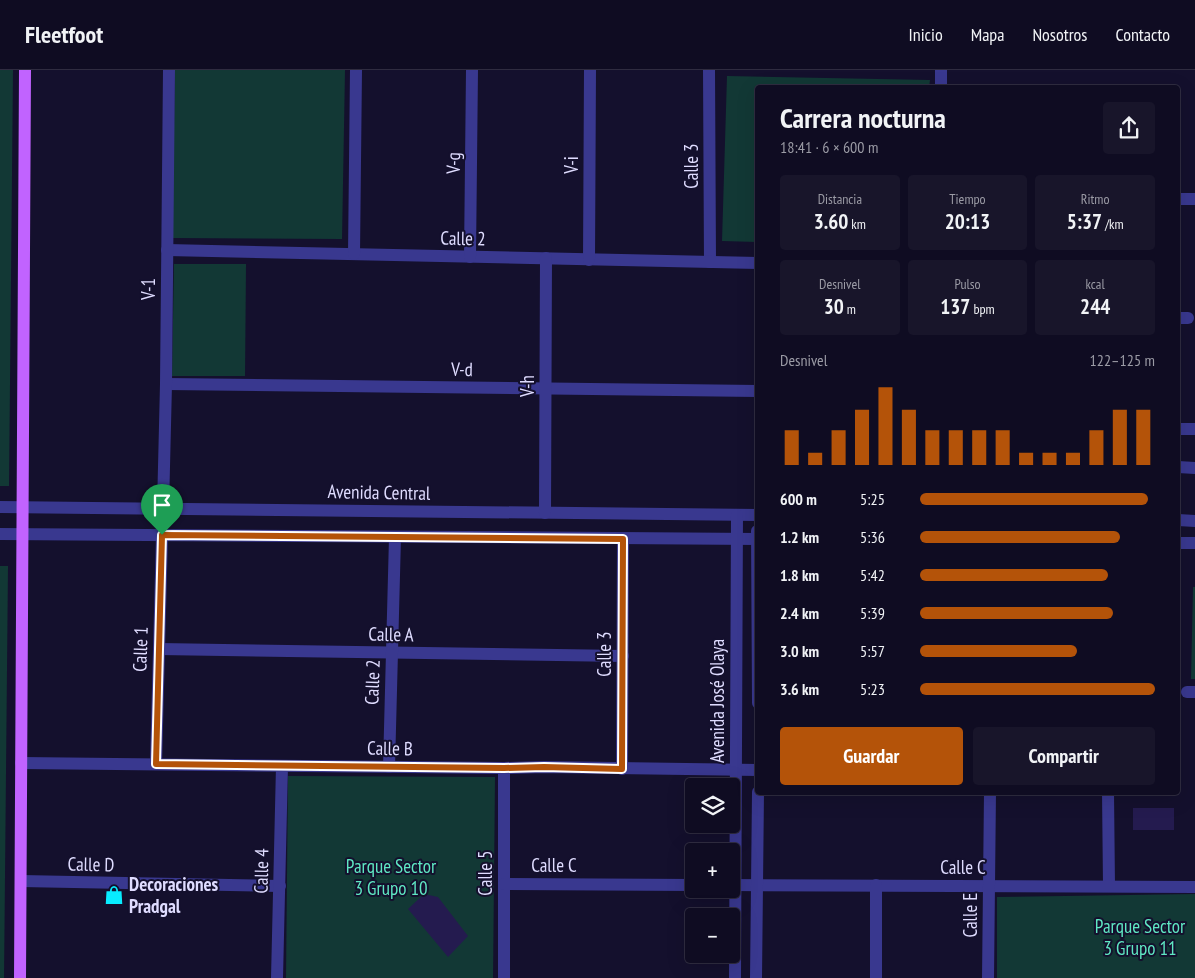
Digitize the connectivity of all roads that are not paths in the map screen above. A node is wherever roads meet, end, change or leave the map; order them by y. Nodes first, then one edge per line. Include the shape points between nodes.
1 (25, 70) edge
2 (169, 70) edge
3 (356, 70) edge
4 (472, 70) edge
5 (590, 70) edge
6 (710, 70) edge
7 (941, 70) edge
8 (941, 85) edge
9 (1180, 199) edge
10 (1195, 199) edge
11 (167, 250) junction
12 (354, 254) junction
13 (470, 257) junction
14 (546, 258) junction
15 (589, 260) junction
16 (710, 262) junction
17 (755, 263) edge
18 (166, 384) junction
19 (546, 389) junction
20 (755, 391) edge
21 (1180, 429) edge
22 (1195, 429) edge
23 (1180, 467) edge
24 (1195, 468) edge
25 (22, 506) junction
26 (0, 507) edge
27 (162, 508) junction
28 (545, 513) junction
29 (737, 515) junction
30 (755, 516) edge
31 (1180, 520) edge
32 (1195, 521) edge
33 (0, 534) edge
34 (23, 534) junction
35 (162, 535) junction
36 (395, 537) junction
37 (623, 539) junction
38 (736, 539) junction
39 (755, 539) edge
40 (1180, 543) edge
41 (1195, 543) edge
42 (159, 649) junction
43 (392, 652) junction
44 (623, 656) junction
45 (21, 763) junction
46 (156, 764) junction
47 (282, 766) junction
48 (389, 767) junction
49 (504, 768) junction
50 (622, 769) junction
51 (735, 770) junction
52 (755, 770) edge
53 (758, 795) edge
54 (990, 795) edge
55 (1108, 795) edge
56 (734, 843) edge
57 (21, 881) junction
58 (504, 884) junction
59 (685, 884) edge
60 (740, 885) edge
61 (758, 885) junction
62 (876, 885) junction
63 (280, 886) junction
64 (989, 886) junction
65 (1108, 886) junction
66 (1195, 886) edge
67 (733, 898) edge
68 (20, 978) edge
69 (278, 978) edge
70 (504, 978) edge
71 (735, 978) edge
72 (756, 978) edge
73 (876, 978) edge
74 (988, 978) edge

1 - 25 main road
2 - 11 street, V-1
3 - 12 street
4 - 13 street, V-g
5 - 15 street, V-i
6 - 16 street, Calle 3
7 - 8 street
9 - 10 street
11 - 12 street, Calle 2
11 - 18 street, V-1
12 - 13 street, Calle 2
13 - 14 street, Calle 2
14 - 15 street, Calle 2
14 - 19 street, V-h
15 - 16 street, Calle 2
16 - 17 street, Calle 2
18 - 19 street, V-d
18 - 27 street, V-1
19 - 20 street, V-d
19 - 28 street, V-h
21 - 22 street
23 - 24 street
25 - 26 street, Avenida Central
25 - 27 street, Avenida Central
25 - 34 main road
27 - 28 street, Avenida Central
28 - 29 street, Avenida Central
29 - 30 street, Avenida Central
29 - 38 street, Avenida José Olaya
31 - 32 street
33 - 34 street
34 - 35 street
34 - 45 main road
35 - 36 street
35 - 42 street, Calle 1
36 - 37 street
36 - 43 street, Calle 2
37 - 38 street
37 - 44 street, Calle 3
38 - 39 street
38 - 51 street, Avenida José Olaya
40 - 41 street
42 - 43 street, Calle A
42 - 46 street, Calle 1
43 - 44 street, Calle A
43 - 48 street, Calle 2
44 - 50 street, Calle 3
45 - 46 street, Calle B
45 - 57 main road
46 - 47 street, Calle B
47 - 48 street, Calle B
47 - 63 street, Calle 4
48 - 49 street, Calle B
49 - 50 street, Calle B
49 - 58 street, Calle 5
50 - 51 street, Calle B
51 - 52 street, Calle B
51 - 56 street, Avenida José Olaya
53 - 61 street
54 - 64 street, Calle E
55 - 65 street
57 - 63 street, Calle D
57 - 68 main road
58 - 59 street, Calle C
58 - 70 street, Calle 5
60 - 61 street, Calle C
61 - 62 street, Calle C
61 - 72 street
62 - 64 street, Calle C
62 - 73 street
63 - 69 street, Calle 4
64 - 65 street, Calle C
64 - 74 street, Calle E
65 - 66 street, Calle C
67 - 71 street, Avenida José Olaya

